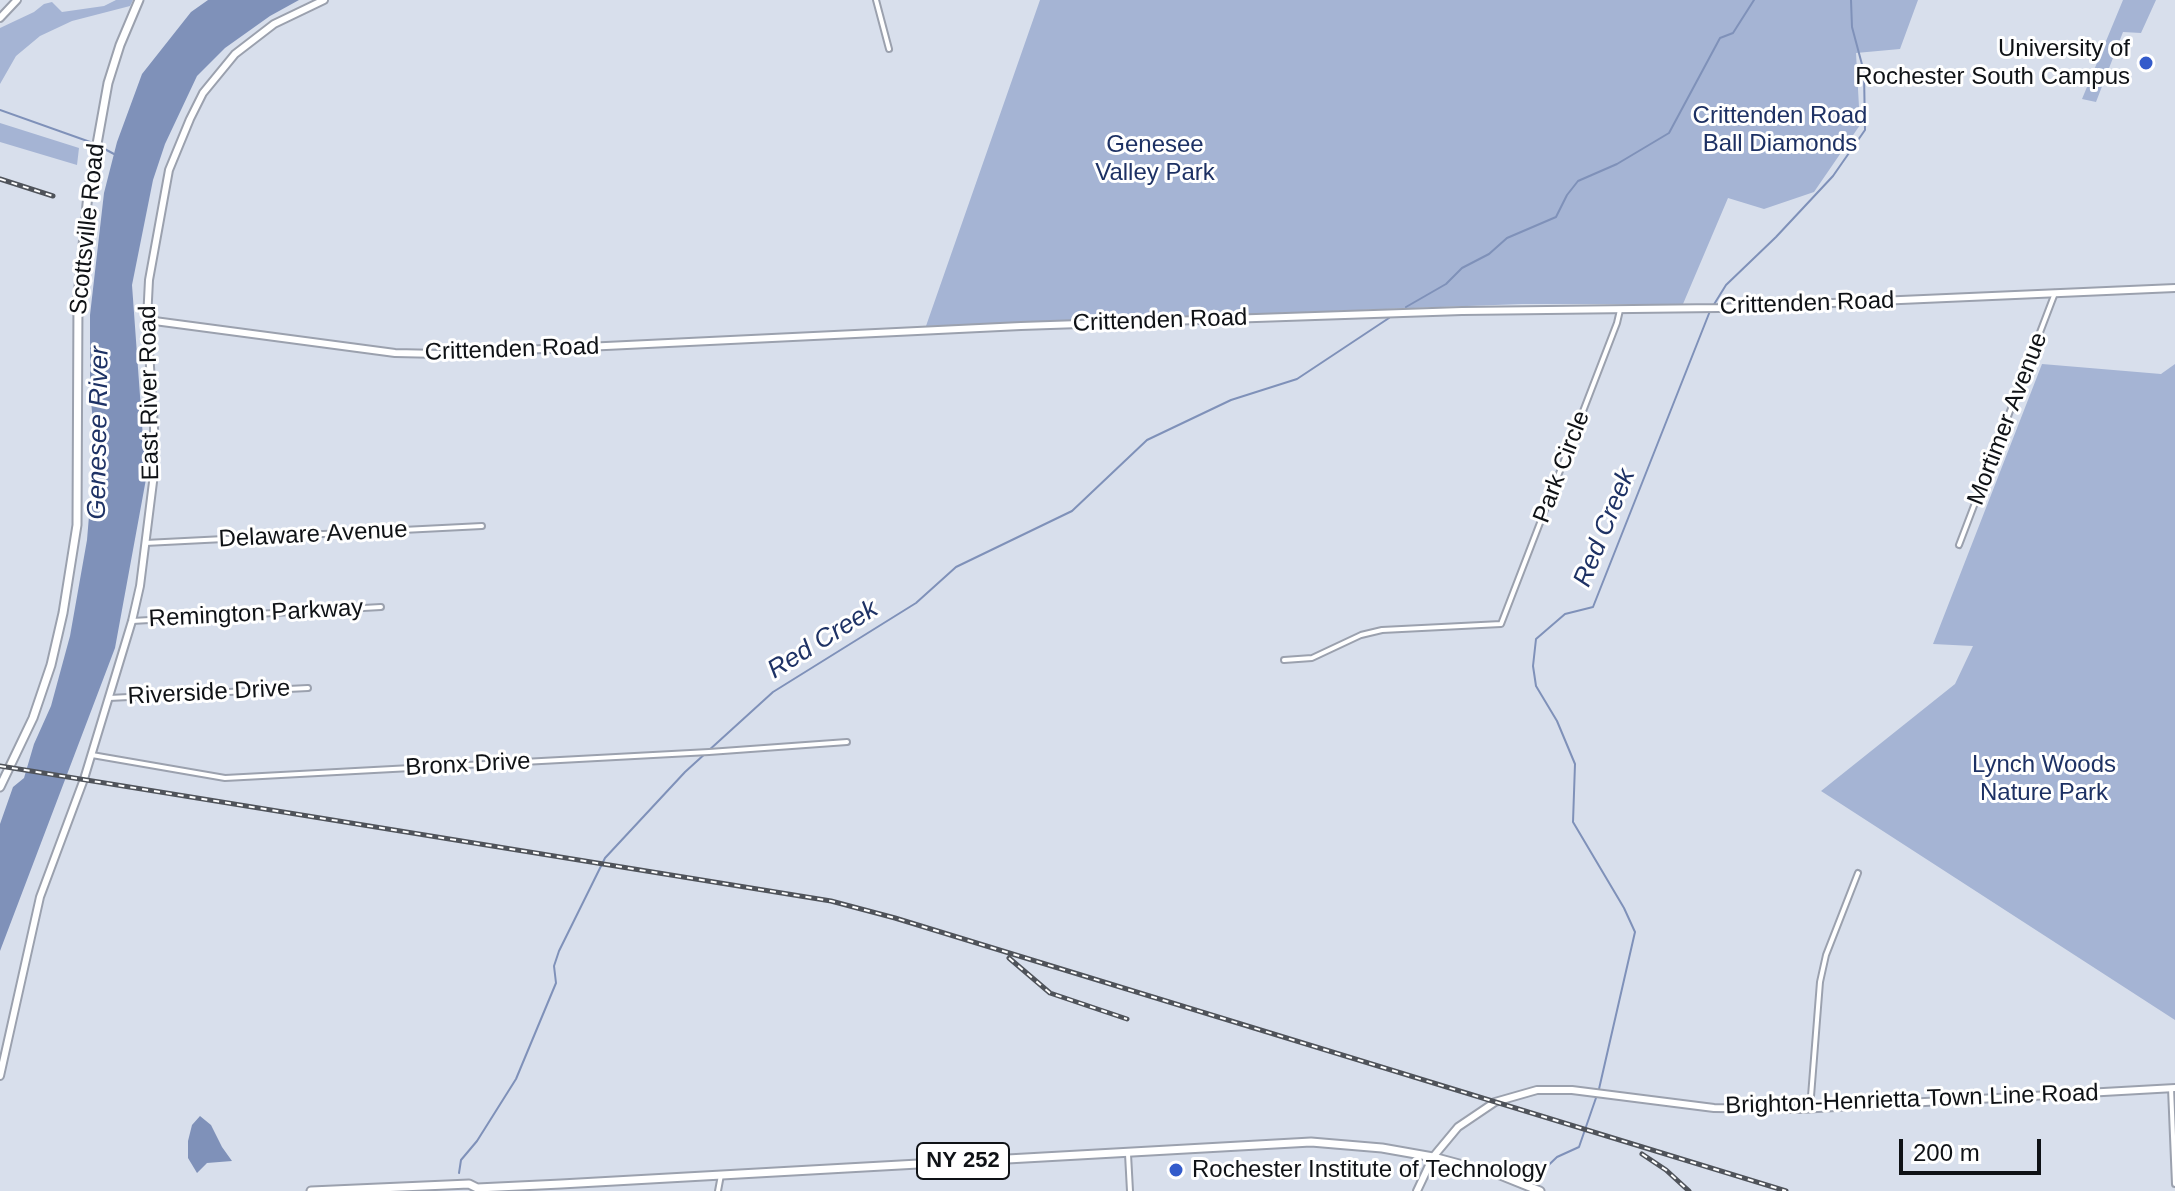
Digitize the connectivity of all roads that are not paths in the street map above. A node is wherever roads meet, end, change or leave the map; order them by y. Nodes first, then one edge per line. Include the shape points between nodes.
1 (17, 0) edge
2 (139, 0) edge
3 (324, 0) edge
4 (876, 0) edge
5 (0, 18) edge
6 (889, 49) dead end
7 (2175, 288) edge
8 (2055, 293) junction
9 (1620, 310) junction
10 (147, 320) junction
11 (482, 526) dead end
12 (145, 543) junction
13 (1959, 545) dead end
14 (381, 607) dead end
15 (132, 621) junction
16 (1284, 660) dead end
17 (308, 688) dead end
18 (109, 698) junction
19 (847, 742) dead end
20 (92, 755) junction
21 (0, 787) edge
22 (1858, 873) dead end
23 (0, 1076) edge
24 (2173, 1088) edge
25 (1810, 1109) junction
26 (1127, 1151) junction
27 (1433, 1157) junction
28 (721, 1175) junction
29 (2175, 1184) edge
30 (474, 1190) edge
31 (311, 1191) edge
32 (718, 1191) edge
33 (1130, 1191) edge
34 (1417, 1191) edge
35 (1540, 1191) edge

1 - 5 street
2 - 21 main road, Scottsville Road via 115,61 88,194 78,297 77,525 63,613 33,718
3 - 10 street, East River Road via 254,37 203,93 169,170 154,242
4 - 6 street
7 - 8 street, Crittenden Road
8 - 9 street, Crittenden Road
8 - 13 street, Mortimer Avenue
9 - 10 street, Crittenden Road via 1029,326 440,354 395,353
9 - 16 street, Park Circle via 1501,624 1382,630 1312,658
10 - 12 street, East River Road via 154,474
11 - 12 street, Delaware Avenue
12 - 15 street, East River Road
14 - 15 street, Remington Parkway
15 - 18 street, East River Road
17 - 18 street, Riverside Drive
18 - 20 street, East River Road
19 - 20 street, Bronx Drive via 225,778
20 - 23 street, East River Road via 36,911
22 - 25 street via 1823,968
24 - 25 street, Brighton-Henrietta Town Line Road
24 - 29 street
25 - 27 street, Brighton-Henrietta Town Line Road via 1704,1108 1537,1090 1495,1102 1458,1127
26 - 27 main road, NY 252 via 1311,1142
26 - 28 main road, NY 252
26 - 33 street
27 - 34 street, Brighton-Henrietta Town Line Road
27 - 35 main road, NY 252
28 - 30 main road, NY 252
28 - 32 street
30 - 31 main road, NY 252 via 469,1184

